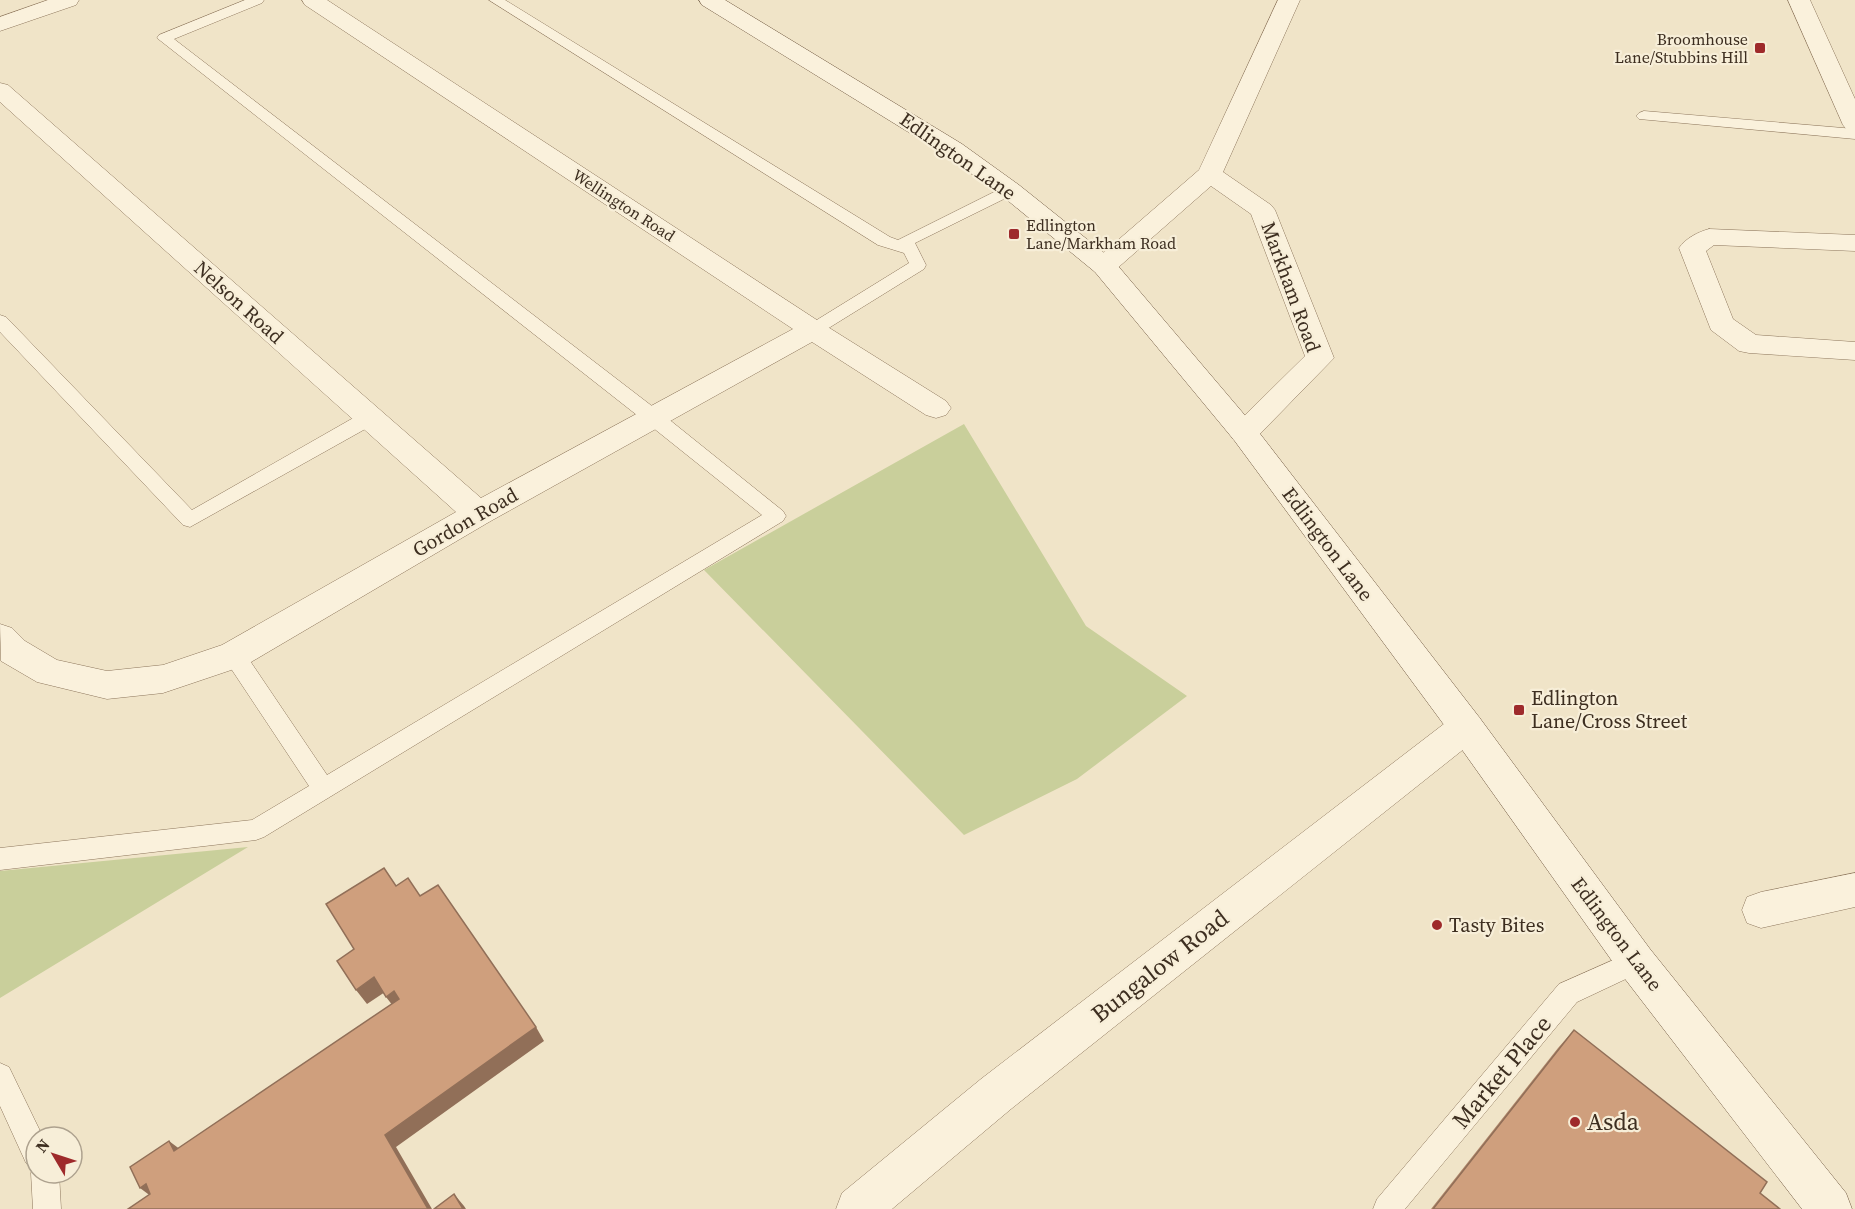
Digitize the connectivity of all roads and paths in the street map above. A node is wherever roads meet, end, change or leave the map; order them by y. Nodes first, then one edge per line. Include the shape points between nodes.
1 (19, 0) edge
2 (257, 0) edge
3 (313, 0) edge
4 (496, 0) edge
5 (710, 0) edge
6 (1289, 0) edge
7 (1798, 0) edge
8 (58, 4) edge
9 (0, 24) edge
10 (2, 93) edge
11 (1644, 116) dead end
12 (1855, 125) edge
13 (1855, 134) edge
14 (1210, 174) junction
15 (1010, 190) junction
16 (1855, 243) edge
17 (911, 250) junction
18 (1104, 266) junction
19 (0, 321) edge
20 (813, 330) junction
21 (1855, 351) edge
22 (936, 408) dead end
23 (369, 418) junction
24 (654, 418) junction
25 (1244, 433) junction
26 (478, 514) junction
27 (0, 638) edge
28 (234, 655) junction
29 (1466, 727) junction
30 (324, 789) junction
31 (0, 859) edge
32 (1855, 890) edge
33 (1761, 910) dead end
34 (1636, 962) junction
35 (0, 1076) edge
36 (24, 1127) edge
37 (46, 1185) edge
38 (47, 1209) edge
39 (858, 1209) edge
40 (1388, 1209) edge
41 (1830, 1209) edge

1 - 8 street
2 - 24 lane via 164,38
3 - 20 street, Wellington Road
4 - 17 lane via 884,241
5 - 15 street, Edlington Lane via 900,115
6 - 14 street
7 - 12 street
8 - 9 street
10 - 23 street, Nelson Road
11 - 13 lane
14 - 18 street
14 - 25 street, Markham Road via 1262,210 1320,358
15 - 17 lane via 906,241
15 - 18 street, Edlington Lane
16 - 21 street via 1709,237 1692,248 1721,324 1749,344
17 - 20 lane via 918,265
18 - 25 street, Edlington Lane
19 - 23 lane via 190,520
20 - 22 street, Wellington Road
20 - 24 street, Gordon Road
23 - 26 street, Nelson Road
24 - 26 street, Gordon Road
24 - 30 lane via 776,516
25 - 29 street, Edlington Lane
26 - 28 street, Gordon Road
27 - 28 street, Gordon Road via 13,651 49,672 107,686 163,679
28 - 30 lane
29 - 34 street, Edlington Lane
29 - 39 street, Bungalow Road via 996,1094
30 - 31 lane via 256,830
32 - 33 street
34 - 40 lane, Market Place via 1568,993
34 - 41 street, Edlington Lane
35 - 36 lane
37 - 38 lane

